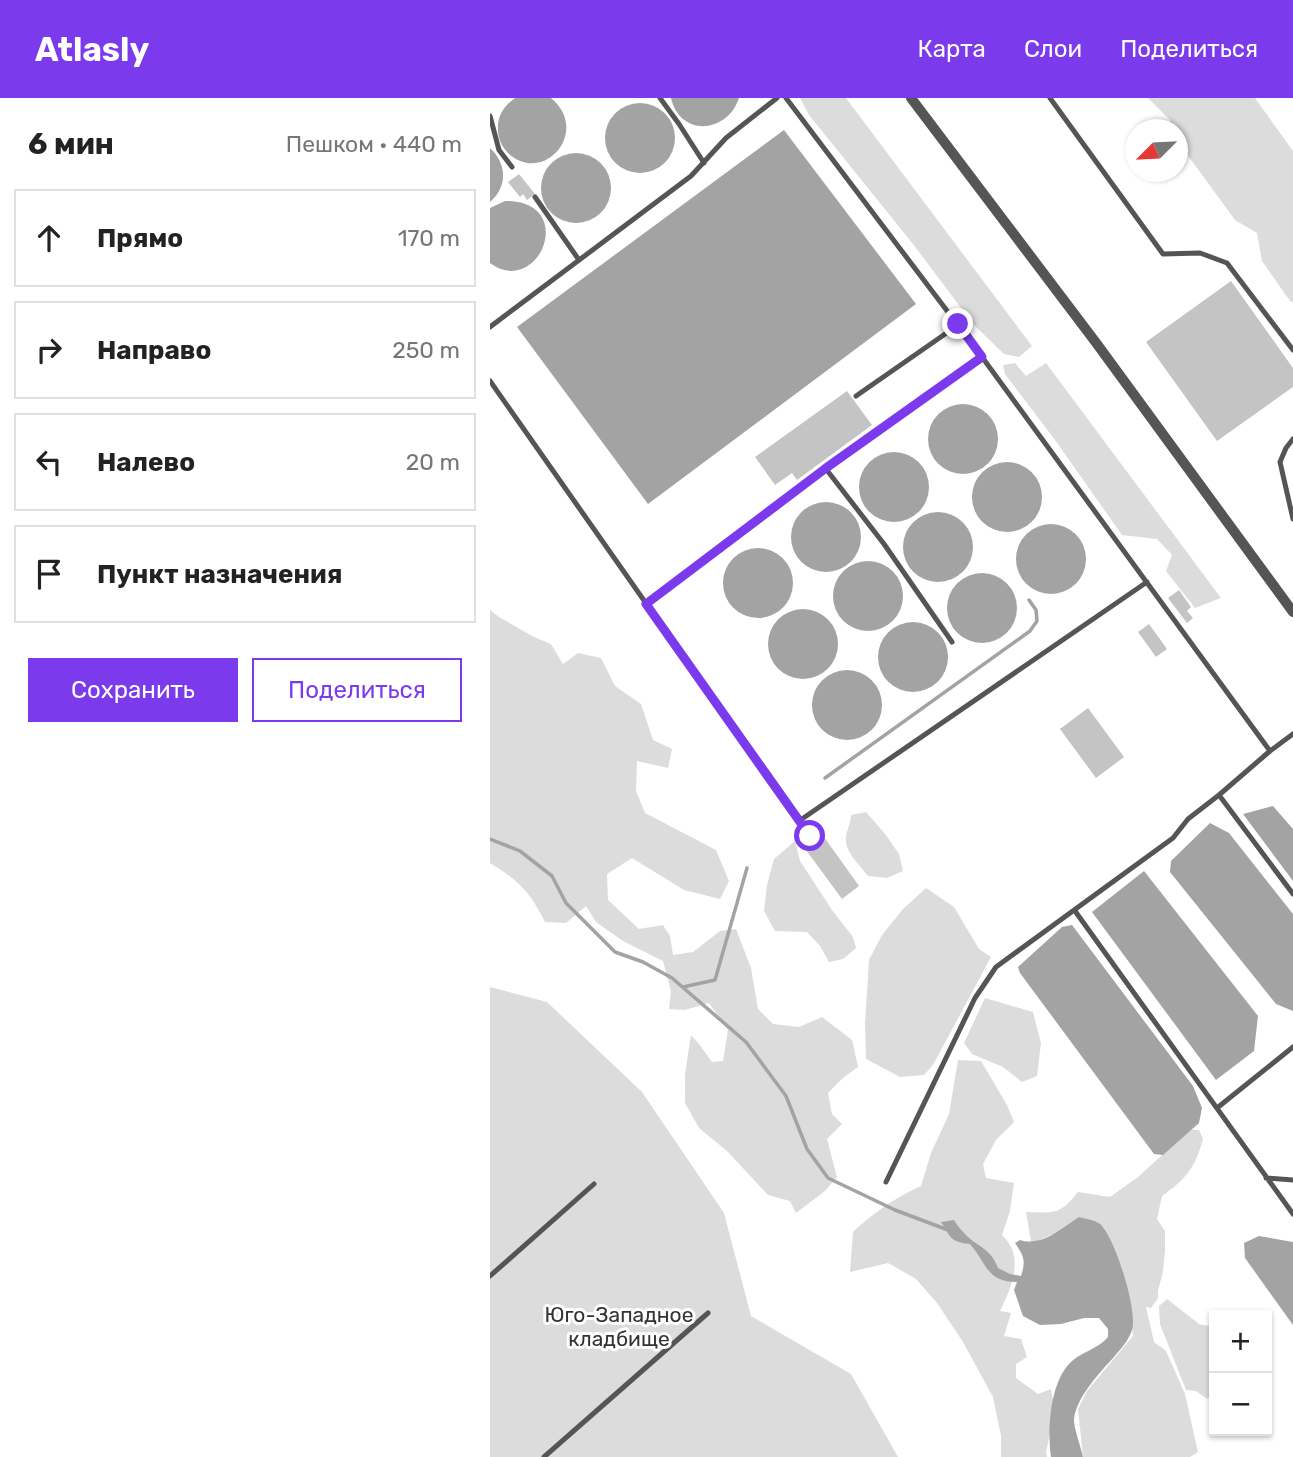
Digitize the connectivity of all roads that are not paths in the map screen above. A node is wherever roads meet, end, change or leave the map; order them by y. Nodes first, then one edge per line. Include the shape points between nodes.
1 (660, 98) edge
2 (777, 98) edge
3 (786, 98) edge
4 (911, 98) edge
5 (1050, 98) edge
6 (490, 116) edge
7 (704, 163) junction
8 (512, 167) dead end
9 (535, 197) dead end
10 (579, 260) junction
11 (958, 324) junction
12 (490, 327) edge
13 (1293, 349) edge
14 (982, 357) junction
15 (490, 382) edge
16 (856, 396) dead end
17 (1293, 439) edge
18 (826, 468) junction
19 (1293, 519) edge
20 (1147, 582) junction
21 (646, 604) junction
22 (1293, 612) edge
23 (952, 642) dead end
24 (1293, 734) edge
25 (1270, 751) junction
26 (1219, 795) junction
27 (799, 821) junction
28 (810, 836) dead end
29 (1293, 894) edge
30 (1074, 911) junction
31 (1293, 1047) edge
32 (1217, 1108) junction
33 (1266, 1178) junction
34 (1293, 1180) edge
35 (886, 1182) dead end
36 (594, 1184) dead end
37 (1293, 1214) edge
38 (490, 1276) edge
39 (708, 1313) dead end
40 (552, 1450) junction
41 (544, 1457) edge
42 (559, 1457) edge

1 - 7 lane
2 - 7 lane via 726,138
3 - 11 lane
4 - 22 street
5 - 13 lane via 1163,254 1200,253 1227,263
6 - 8 lane via 499,150
7 - 10 lane
9 - 10 lane
10 - 12 lane
11 - 14 lane
11 - 16 lane
14 - 18 lane
14 - 20 lane
15 - 21 lane
17 - 19 lane via 1280,462
18 - 21 lane
18 - 23 lane
20 - 25 lane
20 - 27 lane
21 - 27 lane
24 - 25 lane
25 - 26 lane
26 - 29 lane
26 - 30 lane via 1188,819 1173,838
27 - 28 lane
30 - 32 lane
30 - 35 lane via 996,967 975,998
31 - 32 lane
32 - 33 lane
33 - 34 lane
33 - 37 lane
36 - 38 lane
39 - 40 lane
40 - 41 lane
40 - 42 lane

